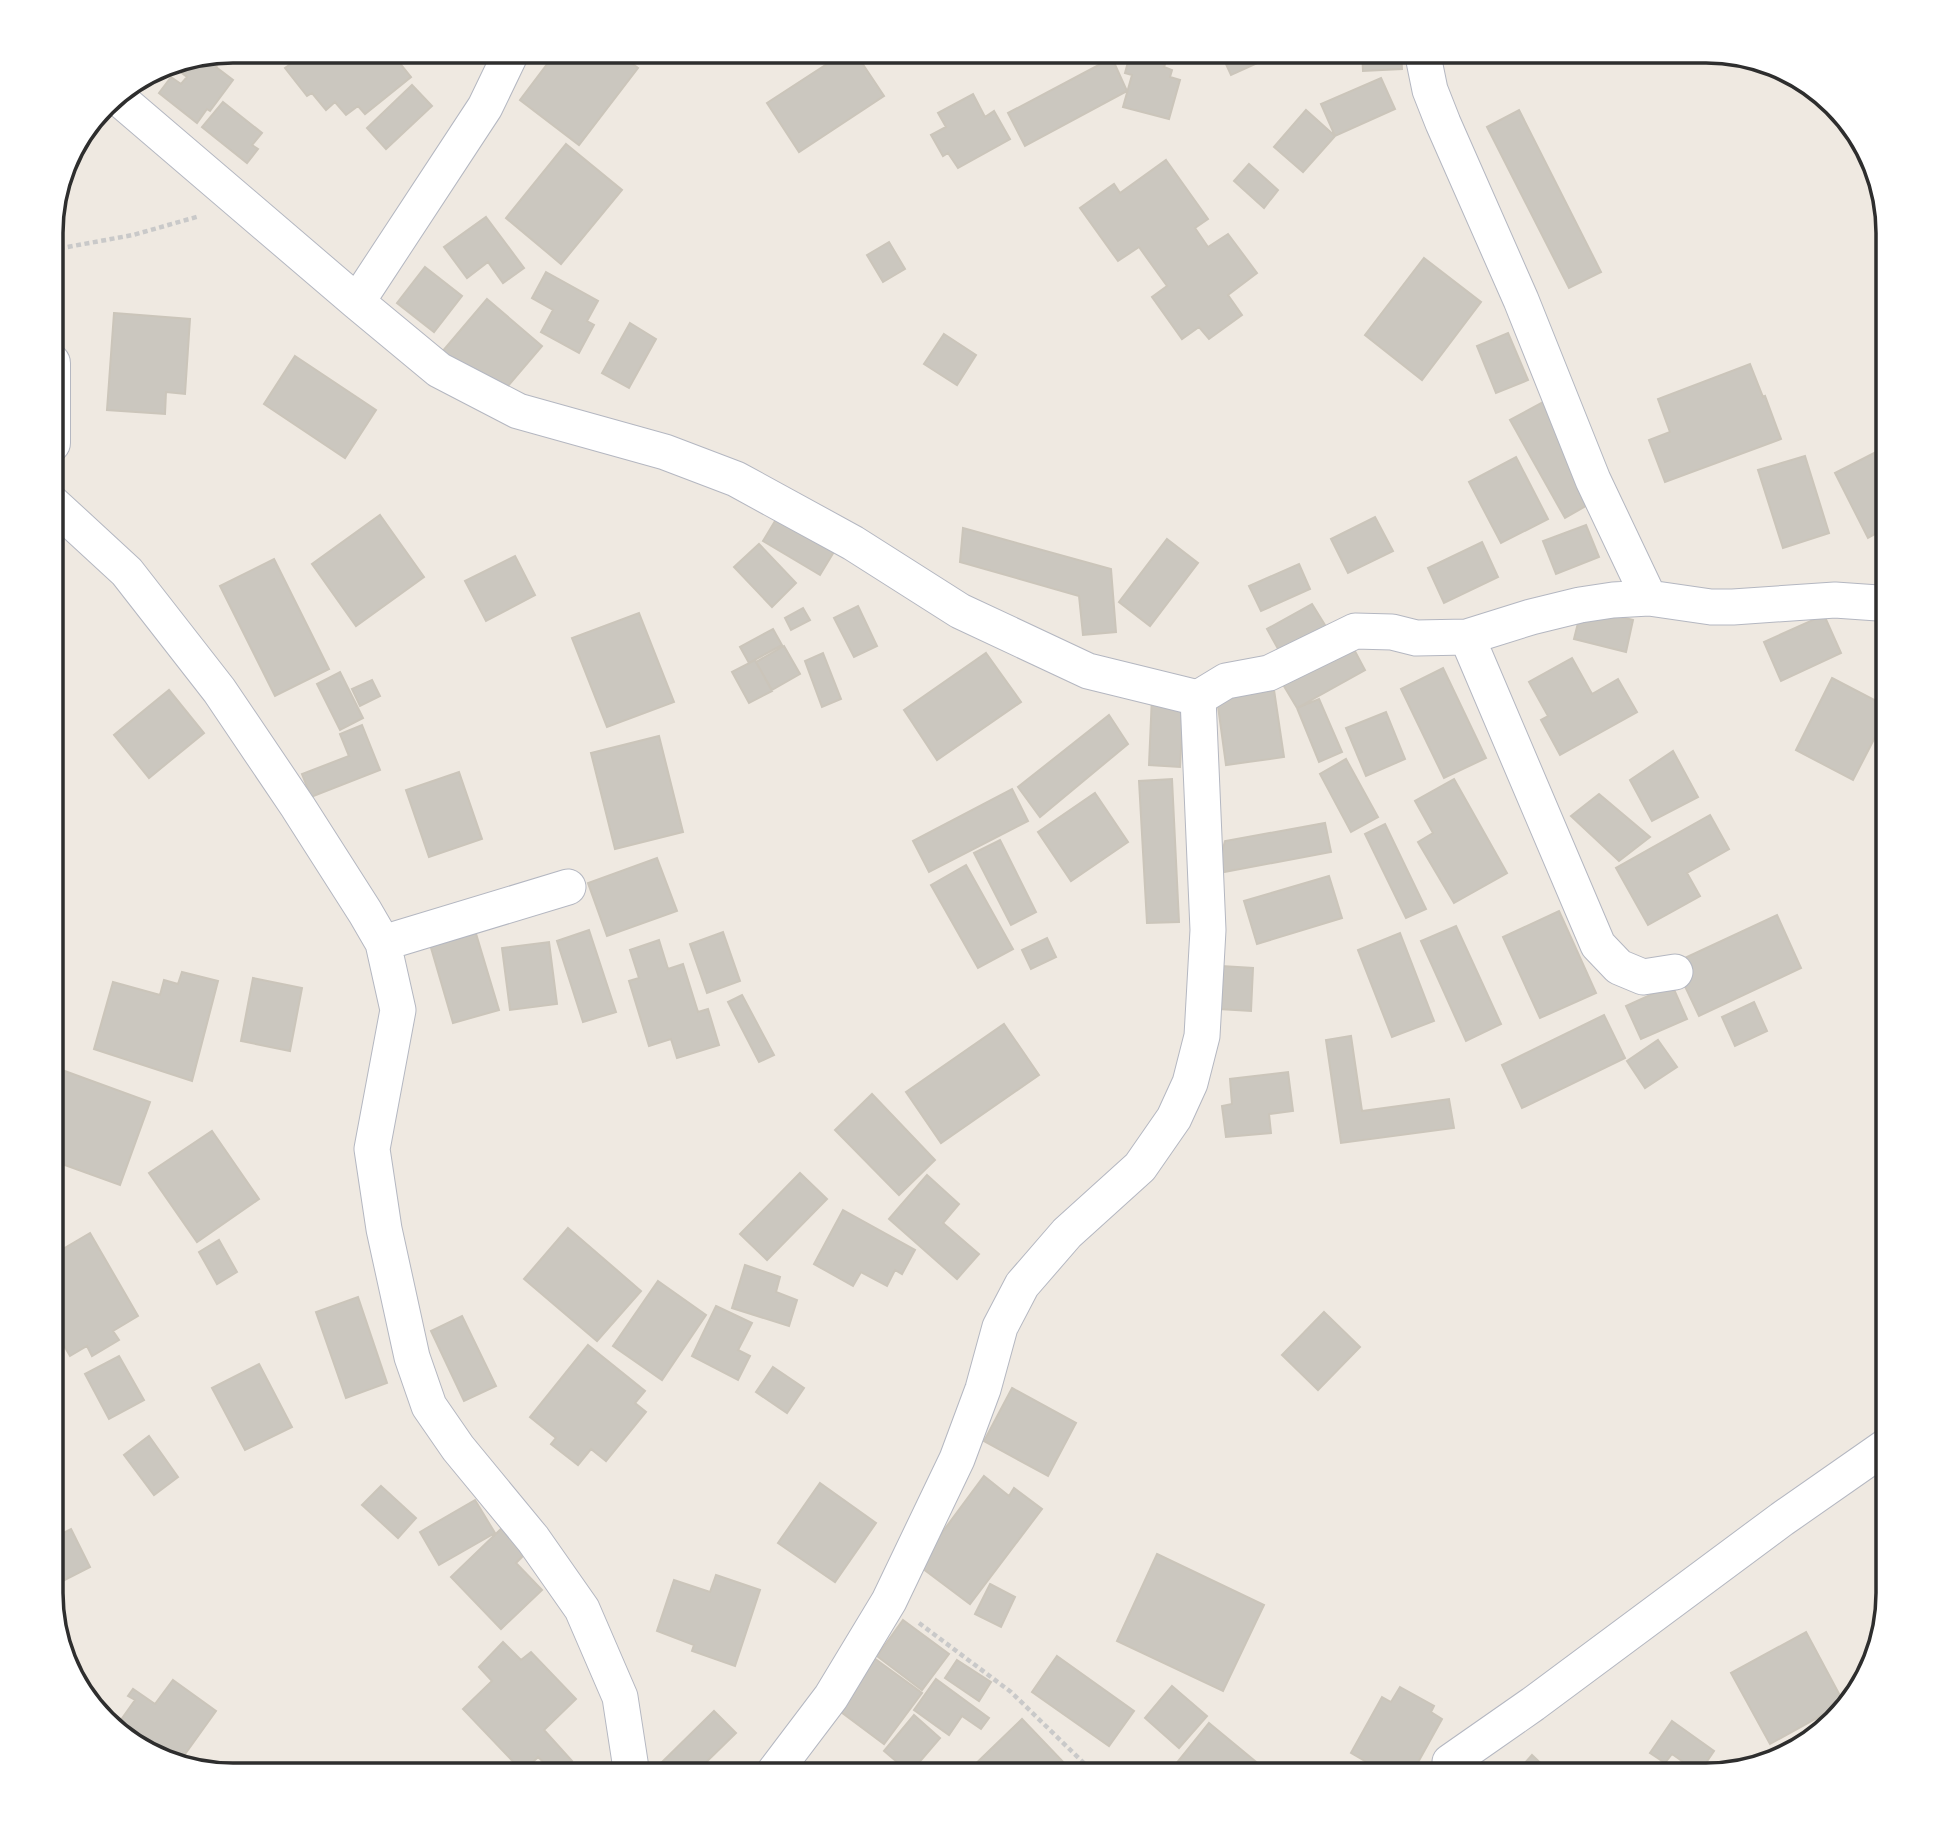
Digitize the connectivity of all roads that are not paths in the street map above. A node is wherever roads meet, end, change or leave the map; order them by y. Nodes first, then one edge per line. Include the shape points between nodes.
1 (506, 63) edge
2 (1424, 63) edge
3 (124, 103) edge
4 (357, 302) junction
5 (63, 513) edge
6 (1649, 598) junction
7 (1876, 602) edge
8 (1467, 637) junction
9 (1198, 698) junction
10 (568, 887) dead end
11 (383, 943) junction
12 (1675, 972) dead end
13 (1876, 1453) edge
14 (1450, 1762) dead end
15 (630, 1763) edge
16 (781, 1763) edge

1 - 4 street via 485,107
2 - 6 street via 1430,90 1593,480
3 - 4 street
4 - 9 street via 439,370 517,411 666,452 736,479 853,543 960,611 1088,671
5 - 11 street via 127,572 219,690
6 - 7 street via 1711,607
6 - 8 street via 1580,605
8 - 9 street via 1416,638 1355,631 1269,673 1226,681
8 - 12 street via 1598,945 1619,967 1643,977
9 - 16 street via 1208,930 1202,1036 1190,1083 1174,1118 1140,1167 1067,1233 1022,1285 1000,1327 957,1459 889,1601 831,1697
10 - 11 street
11 - 15 street via 398,1010 372,1149 412,1357 429,1406 582,1609 620,1697
13 - 14 street

